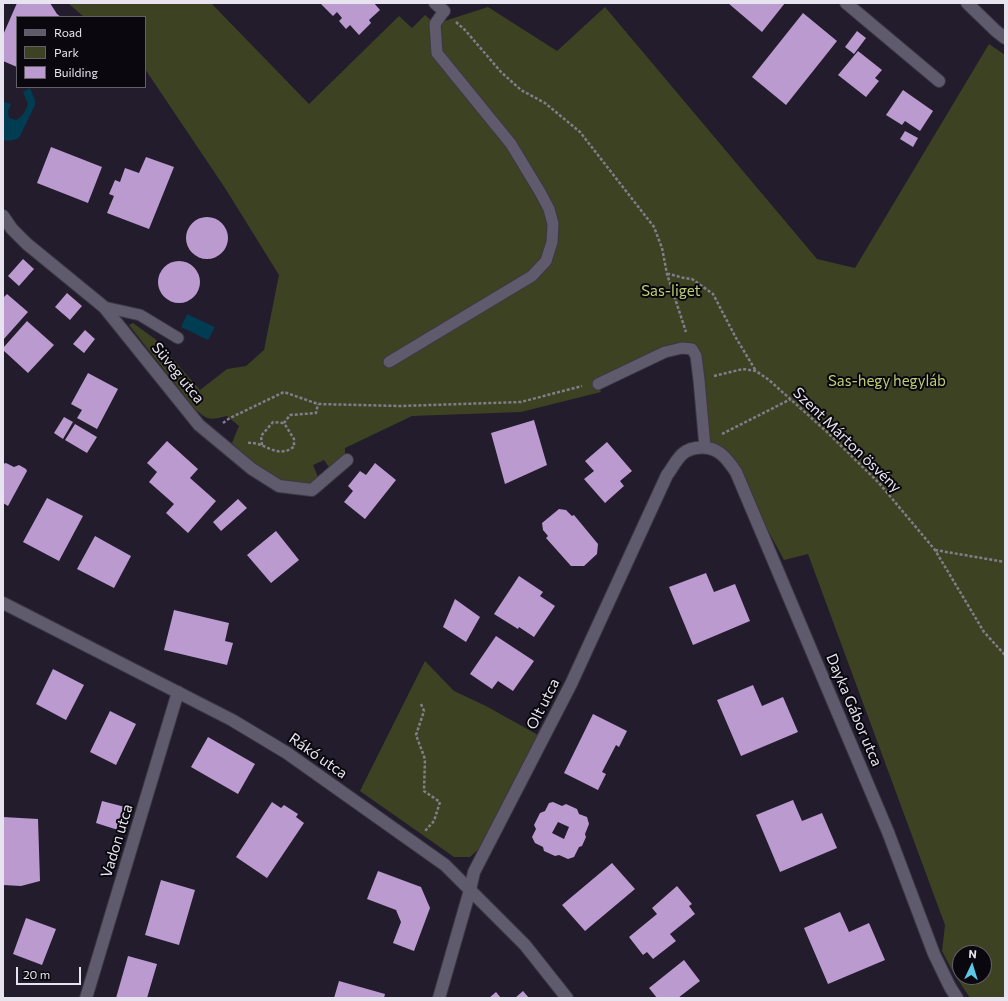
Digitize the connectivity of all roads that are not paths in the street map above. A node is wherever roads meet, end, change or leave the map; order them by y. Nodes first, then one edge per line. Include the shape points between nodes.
1 (846, 3) edge
2 (967, 3) edge
3 (440, 7) edge
4 (1005, 38) edge
5 (939, 81) dead end
6 (3, 216) edge
7 (104, 307) junction
8 (178, 338) dead end
9 (389, 362) dead end
10 (598, 384) road end
11 (705, 444) junction
12 (347, 460) dead end
13 (3, 603) edge
14 (178, 692) junction
15 (470, 890) junction
16 (86, 998) edge
17 (440, 998) edge
18 (568, 998) edge
19 (957, 998) edge

1 - 5 street
2 - 4 street
3 - 9 lane via 435,24 436,53 516,151 549,209 553,224 552,242 546,260 532,276
6 - 7 street, Süveg utca via 27,244
7 - 8 lane via 140,315
7 - 12 street, Süveg utca via 200,426 252,469 279,486 312,490
10 - 11 lane via 665,352 682,348 692,349 696,356
11 - 15 street, Olt utca via 690,449 678,458 667,475 571,684 474,872
11 - 19 street, Dayka Gábor utca via 727,458 736,472 888,832 934,954
13 - 14 street, Rákó utca
14 - 15 street, Rákó utca via 287,753 446,865
14 - 16 street, Vadon utca
15 - 17 street, Olt utca
15 - 18 street, Rákó utca via 525,945

